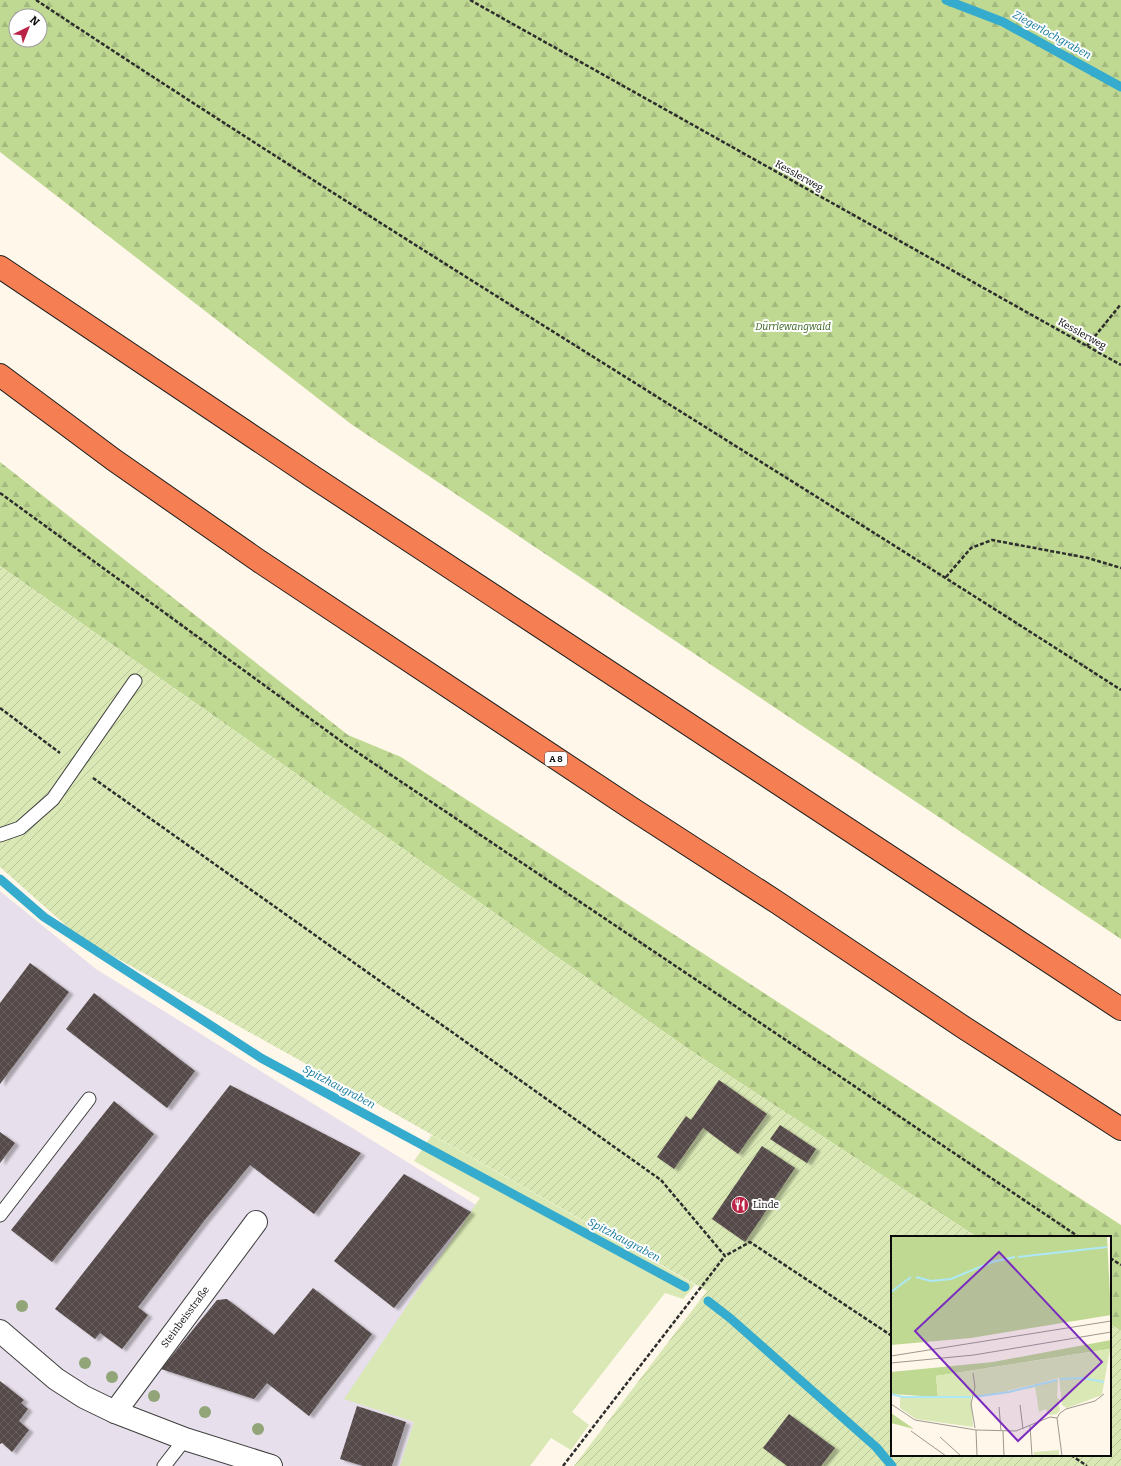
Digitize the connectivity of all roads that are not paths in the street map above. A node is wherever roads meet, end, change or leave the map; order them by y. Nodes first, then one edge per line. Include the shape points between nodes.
1 (0, 267) edge
2 (0, 375) edge
3 (135, 681) dead end
4 (0, 835) edge
5 (1121, 1009) edge
6 (89, 1098) dead end
7 (1121, 1129) edge
8 (0, 1215) edge
9 (256, 1222) dead end
10 (0, 1331) edge
11 (115, 1412) junction
12 (185, 1439) junction
13 (164, 1466) edge
14 (271, 1466) edge

1 - 5 highway via 313,477
2 - 7 highway, A 8 via 114,460 259,561 618,800
3 - 4 lane via 53,799 20,828
6 - 8 lane
9 - 11 street, Steinbeisstraße
10 - 11 street via 56,1378 84,1397
11 - 12 street
12 - 13 lane
12 - 14 street

